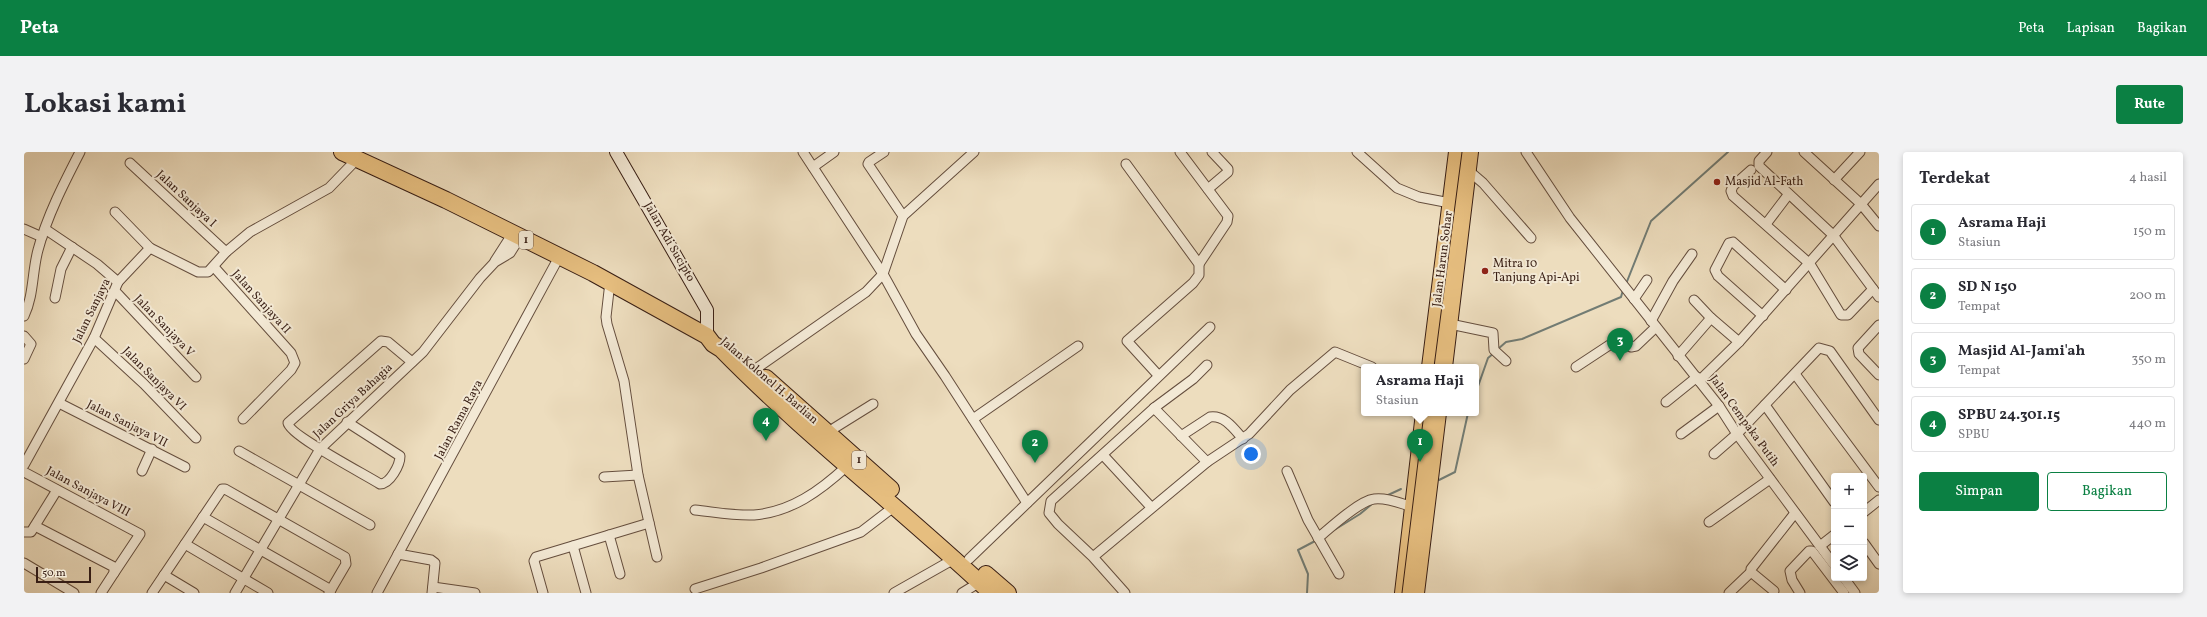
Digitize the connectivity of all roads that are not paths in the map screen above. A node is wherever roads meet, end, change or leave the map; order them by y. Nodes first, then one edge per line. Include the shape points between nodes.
1 (80, 152) edge
2 (342, 152) edge
3 (616, 152) edge
4 (803, 152) edge
5 (834, 152) edge
6 (884, 152) edge
7 (974, 152) edge
8 (1180, 152) edge
9 (1212, 152) edge
10 (1357, 152) edge
11 (1457, 152) edge
12 (1470, 152) edge
13 (1526, 152) edge
14 (1767, 152) edge
15 (1860, 152) edge
16 (1806, 153) edge
17 (360, 156) edge
18 (130, 163) dead end
19 (1126, 164) dead end
20 (813, 167) junction
21 (1751, 170) dead end
22 (1468, 171) junction
23 (1834, 180) junction
24 (1879, 184) edge
25 (1208, 189) junction
26 (1788, 195) junction
27 (1450, 203) junction
28 (1861, 204) junction
29 (115, 212) dead end
30 (903, 216) junction
31 (1766, 224) junction
32 (1879, 226) edge
33 (24, 229) edge
34 (44, 233) junction
35 (516, 235) junction
36 (1833, 235) junction
37 (1531, 238) dead end
38 (72, 246) junction
39 (150, 248) junction
40 (226, 252) junction
41 (1692, 254) dead end
42 (559, 257) junction
43 (1199, 264) junction
44 (1810, 264) junction
45 (214, 267) junction
46 (883, 274) junction
47 (1647, 280) dead end
48 (118, 282) junction
49 (610, 282) junction
50 (1786, 290) junction
51 (115, 291) junction
52 (1876, 293) edge
53 (1632, 297) junction
54 (55, 298) dead end
55 (1694, 300) dead end
56 (24, 316) edge
57 (1763, 316) junction
58 (1711, 318) junction
59 (1450, 324) junction
60 (1653, 324) junction
61 (1879, 325) edge
62 (1210, 327) dead end
63 (24, 336) edge
64 (707, 336) junction
65 (94, 338) junction
66 (1739, 342) junction
67 (1078, 346) dead end
68 (1678, 356) junction
69 (24, 359) edge
70 (1506, 361) dead end
71 (412, 362) junction
72 (1365, 364) edge
73 (1430, 364) edge
74 (1444, 364) edge
75 (1207, 365) dead end
76 (1576, 367) dead end
77 (752, 372) junction
78 (1795, 374) junction
79 (1158, 375) junction
80 (1879, 375) edge
81 (196, 376) dead end
82 (1698, 379) junction
83 (777, 395) junction
84 (59, 402) junction
85 (1666, 402) dead end
86 (873, 404) dead end
87 (1765, 405) junction
88 (1719, 406) junction
89 (1154, 408) junction
90 (1424, 416) edge
91 (1438, 416) edge
92 (242, 419) dead end
93 (973, 419) junction
94 (1879, 420) edge
95 (347, 422) junction
96 (828, 432) junction
97 (1681, 434) dead end
98 (1738, 434) junction
99 (1182, 436) junction
100 (196, 438) dead end
101 (1243, 439) junction
102 (152, 449) junction
103 (320, 449) junction
104 (239, 451) dead end
105 (1714, 454) dead end
106 (1104, 455) junction
107 (1207, 462) junction
108 (24, 465) edge
109 (847, 466) junction
110 (185, 467) dead end
111 (142, 471) dead end
112 (1287, 471) dead end
113 (24, 472) edge
114 (638, 475) junction
115 (604, 477) dead end
116 (1770, 479) junction
117 (299, 484) junction
118 (1879, 487) edge
119 (57, 490) junction
120 (1831, 498) edge
121 (1879, 500) edge
122 (1027, 503) junction
123 (895, 506) junction
124 (1151, 507) junction
125 (1414, 507) junction
126 (695, 510) dead end
127 (1867, 510) edge
128 (1795, 512) junction
129 (203, 517) junction
130 (278, 520) junction
131 (1708, 522) dead end
132 (649, 523) junction
133 (370, 525) dead end
134 (35, 526) junction
135 (24, 532) edge
136 (609, 535) junction
137 (1831, 537) edge
138 (1318, 539) junction
139 (184, 544) junction
140 (1865, 545) edge
141 (573, 546) junction
142 (1820, 546) junction
143 (260, 549) junction
144 (398, 554) junction
145 (657, 557) dead end
146 (1093, 557) junction
147 (1414, 557) junction
148 (962, 559) junction
149 (1831, 561) edge
150 (24, 563) edge
151 (1879, 564) edge
152 (1751, 571) junction
153 (114, 572) junction
154 (620, 574) dead end
155 (1339, 574) dead end
156 (164, 576) junction
157 (244, 579) junction
158 (1846, 581) edge
159 (986, 588) edge
160 (695, 589) dead end
161 (433, 590) edge
162 (330, 591) edge
163 (1774, 591) dead end
164 (74, 593) edge
165 (101, 593) edge
166 (152, 593) edge
167 (194, 593) edge
168 (235, 593) edge
169 (268, 593) edge
170 (377, 593) edge
171 (475, 593) edge
172 (543, 593) edge
173 (586, 593) edge
174 (894, 593) edge
175 (962, 593) edge
176 (1008, 593) edge
177 (1125, 593) edge
178 (1403, 593) edge
179 (1416, 593) edge
180 (1728, 593) edge
181 (1800, 593) edge
182 (1844, 593) edge
183 (1855, 593) edge

1 - 34 street via 63,185
2 - 17 highway, 1
3 - 64 street, Jalan Adi Sucipto via 707,310
4 - 20 street
5 - 20 street
6 - 30 street via 868,164
7 - 30 street
8 - 25 street
9 - 25 street via 1229,170
10 - 27 street via 1397,188 1419,197
11 - 27 highway, Jalan Harun Sohar
12 - 22 highway, Jalan Harun Sohar
13 - 53 street, Jalan Cempaka Putih via 1570,218
14 - 26 street via 1759,161 1759,166
15 - 23 street
16 - 23 street
17 - 35 highway, 1
17 - 40 street via 329,188 250,232
18 - 40 street, Jalan Sanjaya I
19 - 43 street
20 - 46 street
21 - 31 street via 1731,191 1735,198
22 - 37 street via 1488,189
22 - 59 highway, Jalan Harun Sohar
23 - 28 street
24 - 28 street
25 - 43 street via 1229,217
26 - 31 street
26 - 36 street
27 - 73 highway, Jalan Harun Sohar
28 - 32 street
28 - 36 street
29 - 39 street
30 - 46 street
31 - 44 street
33 - 34 street
34 - 38 street
34 - 56 street via 38,252 32,293
35 - 42 highway, 1
35 - 71 street, Jalan Griya Bahagia via 510,253 495,262 480,278 423,352
36 - 44 street
36 - 52 street
38 - 48 street
38 - 54 street via 61,269
39 - 45 street via 198,272 208,272
39 - 48 street, Jalan Sanjaya
40 - 45 street
41 - 60 street via 1673,281
42 - 49 highway, 1
42 - 144 street, Jalan Rama Raya
43 - 79 street via 1199,275 1193,284 1127,341
44 - 50 street
44 - 52 street via 1841,315 1848,315
45 - 92 street, Jalan Sanjaya II via 291,353 294,367
46 - 77 street via 866,292
46 - 93 street via 916,334
47 - 53 street
48 - 51 street, Jalan Sanjaya
49 - 64 highway, 1
49 - 114 street via 606,317 626,390
50 - 57 street
50 - 57 street via 1732,242 1729,243 1715,270 1718,276
51 - 65 street, Jalan Sanjaya
51 - 81 street, Jalan Sanjaya V
53 - 60 street, Jalan Cempaka Putih
55 - 58 street
57 - 66 street
58 - 66 street
58 - 68 street
59 - 70 street via 1493,333 1495,353
59 - 74 highway, Jalan Harun Sohar
60 - 68 street, Jalan Cempaka Putih
60 - 76 street via 1636,346 1631,347 1617,340
61 - 80 street via 1858,348 1859,354
62 - 79 street
63 - 69 street via 31,344
64 - 77 highway, Jalan Kolonel H. Barlian / 1 via 719,336 727,341
65 - 84 street, Jalan Sanjaya
65 - 100 street, Jalan Sanjaya VI via 144,384
66 - 82 street
67 - 93 street
68 - 82 street, Jalan Cempaka Putih
71 - 95 street, Jalan Griya Bahagia
71 - 103 street via 388,342 381,341 288,421 290,429
72 - 101 street via 1335,352 1290,390
75 - 89 street via 1193,379
77 - 83 highway, Jalan Kolonel H. Barlian / 1
78 - 87 street
78 - 94 street via 1820,348 1826,348
78 - 118 street
79 - 122 street
82 - 85 street
82 - 88 street, Jalan Cempaka Putih
83 - 96 highway, Jalan Kolonel H. Barlian / 1
83 - 109 highway, Jalan Kolonel H. Barlian / 1
84 - 102 street, Jalan Sanjaya VII
84 - 108 street, Jalan Sanjaya
86 - 96 street
87 - 98 street
87 - 120 street
88 - 97 street
88 - 98 street, Jalan Cempaka Putih
89 - 99 street
89 - 106 street
90 - 125 highway
91 - 147 highway
93 - 122 street
95 - 103 street, Jalan Griya Bahagia
95 - 103 street via 399,454 400,461 388,481 380,484
96 - 148 highway, Jalan Kolonel H. Barlian / 1
98 - 105 street
98 - 116 street, Jalan Cempaka Putih
99 - 101 street via 1210,416 1215,416 1223,419
99 - 107 street
101 - 107 street
102 - 110 street, Jalan Sanjaya VII
102 - 111 street
103 - 117 street, Jalan Griya Bahagia
104 - 117 street
106 - 124 street
106 - 146 street via 1051,501 1048,508 1058,524
107 - 124 street
109 - 123 highway, Jalan Kolonel H. Barlian / 1
109 - 126 street via 816,491 780,511 753,515
112 - 138 street
113 - 119 street, Jalan Sanjaya VIII
114 - 115 street
114 - 132 street
116 - 128 street, Jalan Cempaka Putih
116 - 131 street
117 - 130 street, Jalan Griya Bahagia
117 - 133 street
119 - 134 street
119 - 153 street, Jalan Sanjaya VIII via 140,534
121 - 127 street
122 - 148 street
123 - 148 highway, Jalan Kolonel H. Barlian / 1
123 - 160 street via 861,532
124 - 146 street
125 - 138 street via 1377,499 1339,520
125 - 147 highway
128 - 142 street, Jalan Cempaka Putih
128 - 152 street
129 - 130 street via 225,489
129 - 139 street
129 - 143 street
130 - 143 street, Jalan Griya Bahagia
130 - 162 street via 345,557 346,564
132 - 136 street
132 - 145 street
134 - 135 street via 31,532
134 - 153 street via 114,567
136 - 141 street
136 - 154 street
137 - 142 street
138 - 155 street
139 - 156 street
139 - 157 street
140 - 151 street
141 - 172 street via 535,558
141 - 173 street
142 - 149 street, Jalan Cempaka Putih
143 - 157 street, Jalan Griya Bahagia
143 - 162 street
144 - 161 street via 435,563
144 - 170 street, Jalan Rama Raya
146 - 177 street
147 - 178 highway
147 - 179 highway
148 - 159 highway, Jalan Kolonel H. Barlian / 1
148 - 174 street
148 - 176 highway, Jalan Kolonel H. Barlian / 1
150 - 164 street
152 - 163 street
152 - 180 street
153 - 165 street
156 - 166 street
156 - 167 street
157 - 168 street, Jalan Griya Bahagia
157 - 169 street
158 - 183 street
159 - 175 street
161 - 171 street
181 - 182 street via 1790,571 1809,551 1812,551

